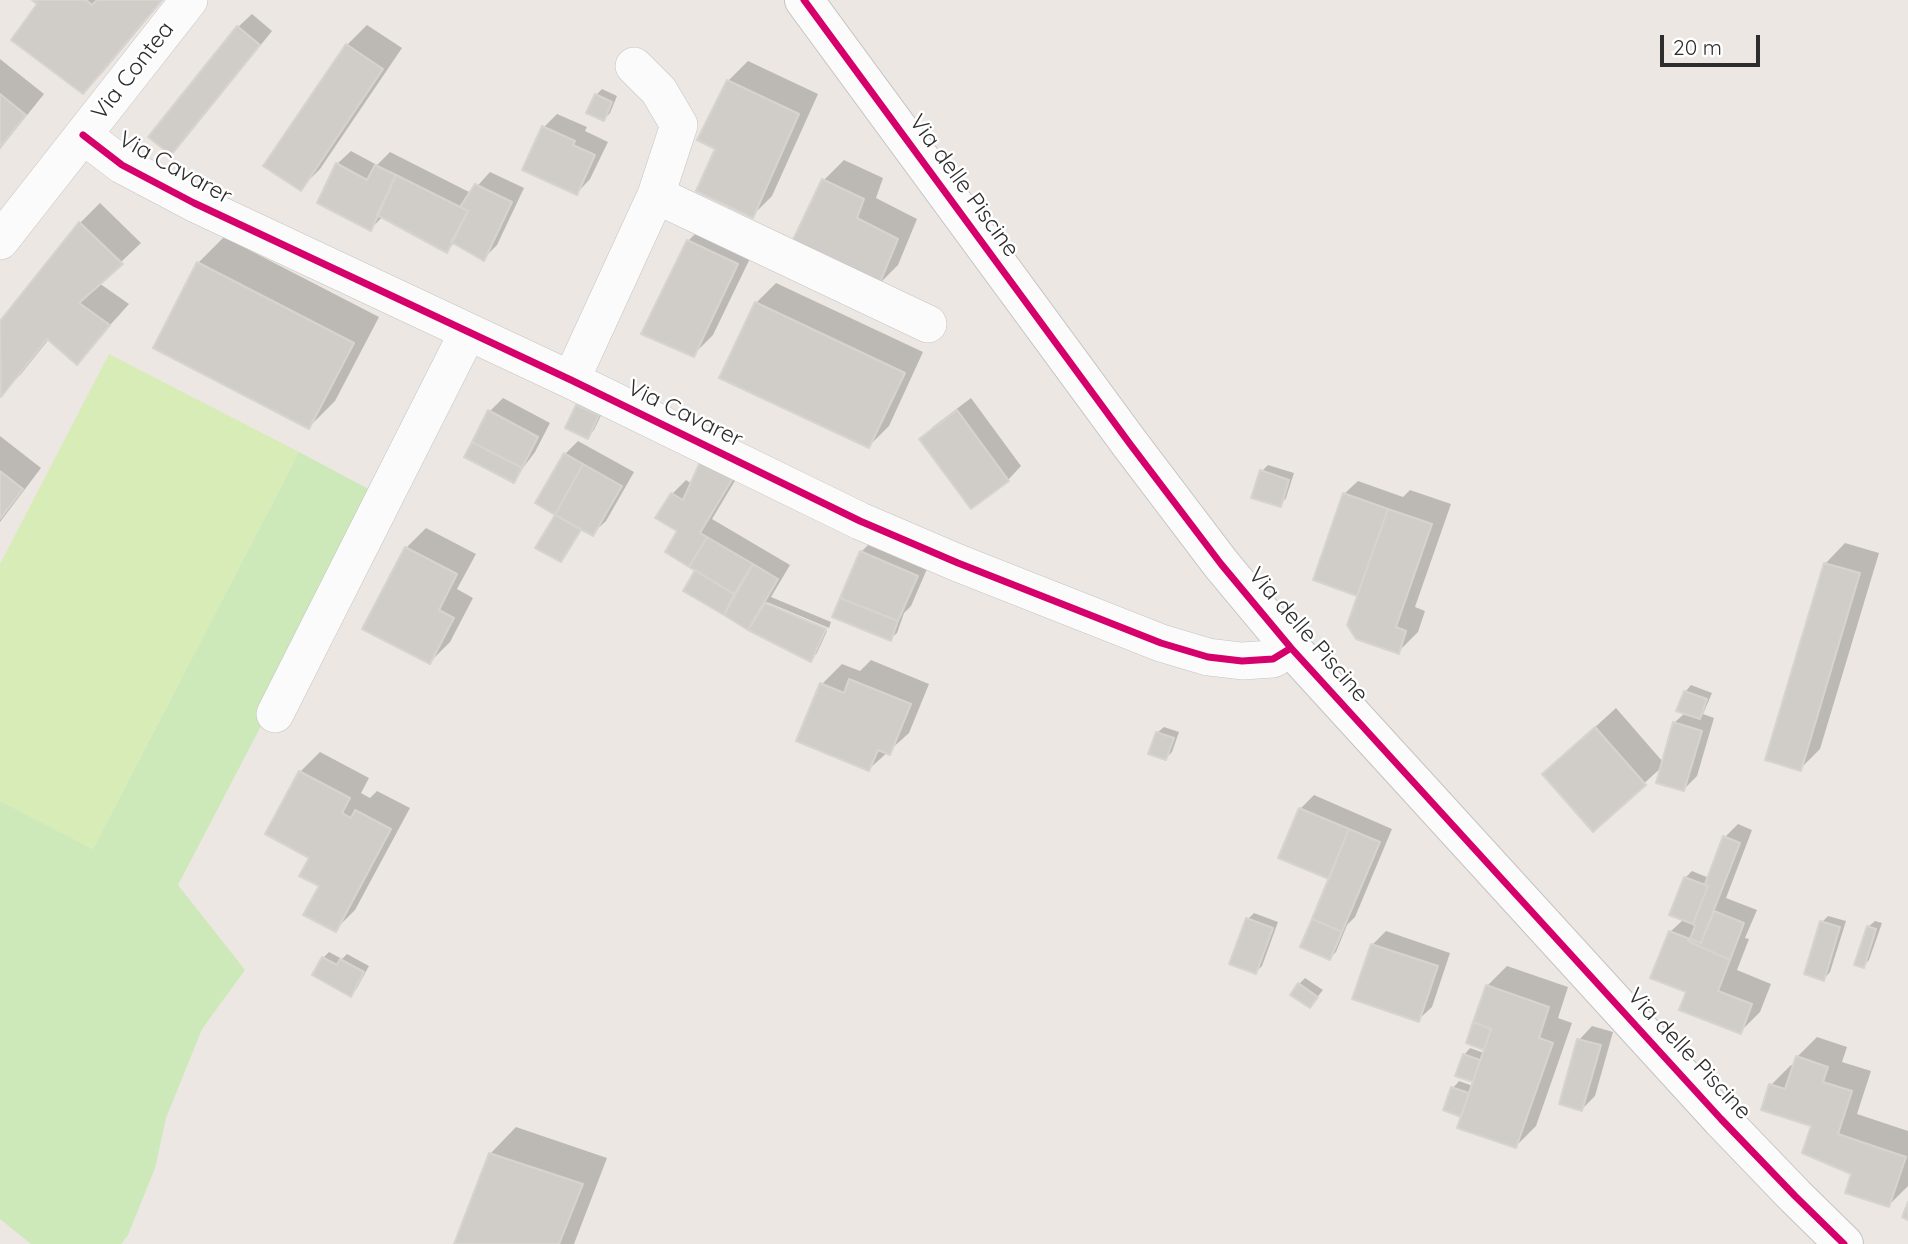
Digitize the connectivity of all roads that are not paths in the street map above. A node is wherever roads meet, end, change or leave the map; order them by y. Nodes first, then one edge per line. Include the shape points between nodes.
1 (189, 0) edge
2 (804, 0) edge
3 (634, 66) dead end
4 (83, 135) junction
5 (656, 195) junction
6 (0, 241) edge
7 (928, 324) dead end
8 (468, 332) junction
9 (571, 380) junction
10 (1291, 648) junction
11 (275, 714) dead end
12 (1844, 1244) edge

1 - 4 street, Via Contea
2 - 10 street, Via delle Piscine via 1130,444
3 - 5 street via 659,91 678,125
4 - 6 street, Via Contea
4 - 8 street, Via Cavarer via 122,164 194,203
5 - 7 street
5 - 9 street
8 - 9 street, Via Cavarer
8 - 11 street
9 - 10 street, Via Cavarer via 860,521 1161,643 1241,661 1273,659
10 - 12 street, Via delle Piscine via 1721,1119

